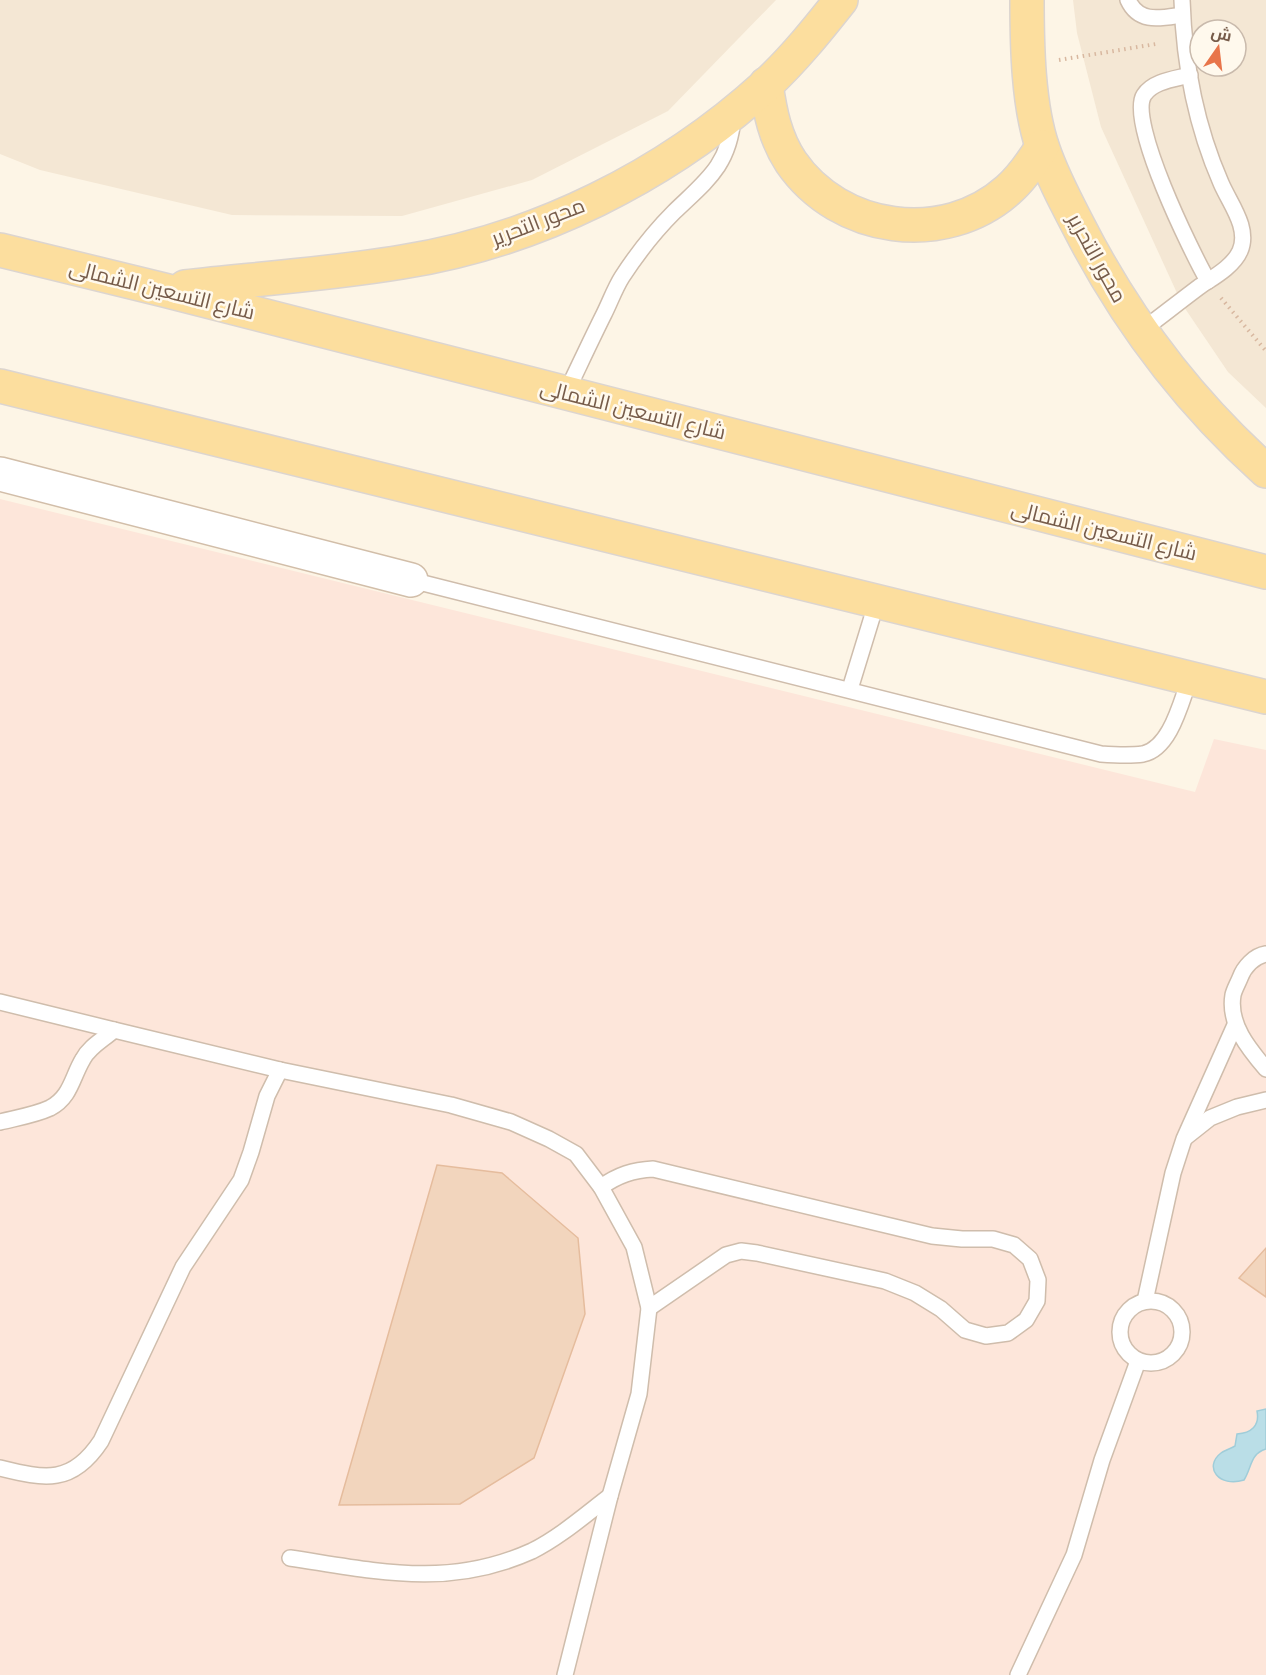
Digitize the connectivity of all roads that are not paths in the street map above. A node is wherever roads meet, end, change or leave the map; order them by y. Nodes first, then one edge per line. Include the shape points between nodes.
1 (841, 0) edge
2 (1027, 0) edge
3 (1128, 0) edge
4 (1182, 7) edge
5 (1188, 63) edge
6 (1188, 76) edge
7 (1191, 78) edge
8 (766, 84) junction
9 (734, 112) junction
10 (1042, 147) junction
11 (0, 250) edge
12 (1208, 281) junction
13 (164, 290) junction
14 (1140, 332) junction
15 (0, 386) edge
16 (566, 393) junction
17 (1265, 469) edge
18 (0, 474) edge
19 (1266, 572) edge
20 (411, 580) joint
21 (877, 601) junction
22 (1190, 678) junction
23 (850, 689) junction
24 (1266, 697) edge
25 (1266, 954) edge
26 (0, 1002) edge
27 (1235, 1024) junction
28 (114, 1030) junction
29 (1266, 1069) edge
30 (280, 1070) junction
31 (1266, 1100) edge
32 (0, 1122) edge
33 (1184, 1139) junction
34 (601, 1187) junction
35 (1145, 1301) junction
36 (649, 1308) junction
37 (1137, 1361) junction
38 (0, 1468) edge
39 (610, 1496) junction
40 (290, 1558) dead end
41 (565, 1675) edge
42 (1018, 1675) edge

1 - 8 main road, محور التحرير via 808,42
2 - 10 main road, محور التحرير via 1029,65
3 - 4 lane via 1141,16 1150,18
4 - 5 lane
6 - 12 lane via 1150,88 1140,108 1163,186
7 - 12 lane via 1206,143 1243,242 1234,260
8 - 9 main road, محور التحرير
8 - 10 main road via 775,128 791,162 830,200 854,214 880,222 907,226 961,218 1008,190 1028,170
9 - 13 main road, محور التحرير via 632,180 520,232 462,250 402,262
9 - 16 lane via 732,132 717,169 653,236 621,278
10 - 14 main road, محور التحرير via 1092,254
11 - 13 main road, شارع التسعين الشمالى
12 - 14 lane
13 - 16 main road, شارع التسعين الشمالى
14 - 17 main road, محور التحرير via 1202,407
15 - 21 main road
16 - 19 main road, شارع التسعين الشمالى
18 - 20 street
20 - 23 lane
21 - 22 main road
21 - 23 lane
22 - 23 lane via 1161,744 1145,754 1125,755 1101,754
22 - 24 main road
25 - 27 lane via 1244,969 1233,996
26 - 28 lane
27 - 29 lane
27 - 33 lane
28 - 30 lane
28 - 32 lane via 83,1059 63,1098 50,1107
30 - 34 lane via 451,1105 511,1122 576,1154
30 - 38 lane via 267,1096 241,1180 183,1267 92,1455 73,1470 51,1477
31 - 33 lane via 1210,1118
33 - 35 lane
34 - 36 lane via 634,1247
34 - 36 lane via 634,1170 653,1169 932,1236 993,1239 1014,1245 1030,1259 1038,1280 1037,1301 1026,1320 1008,1333 986,1336 965,1330 915,1293 885,1281 757,1252 741,1251 726,1256
35 - 37 lane via 1128,1310 1119,1329 1123,1348
35 - 37 lane via 1165,1304 1180,1317 1184,1336 1175,1355 1158,1364
36 - 39 lane via 639,1394
37 - 42 lane via 1074,1555
39 - 40 lane via 572,1526 532,1550 489,1566 444,1575 398,1574
39 - 41 lane

